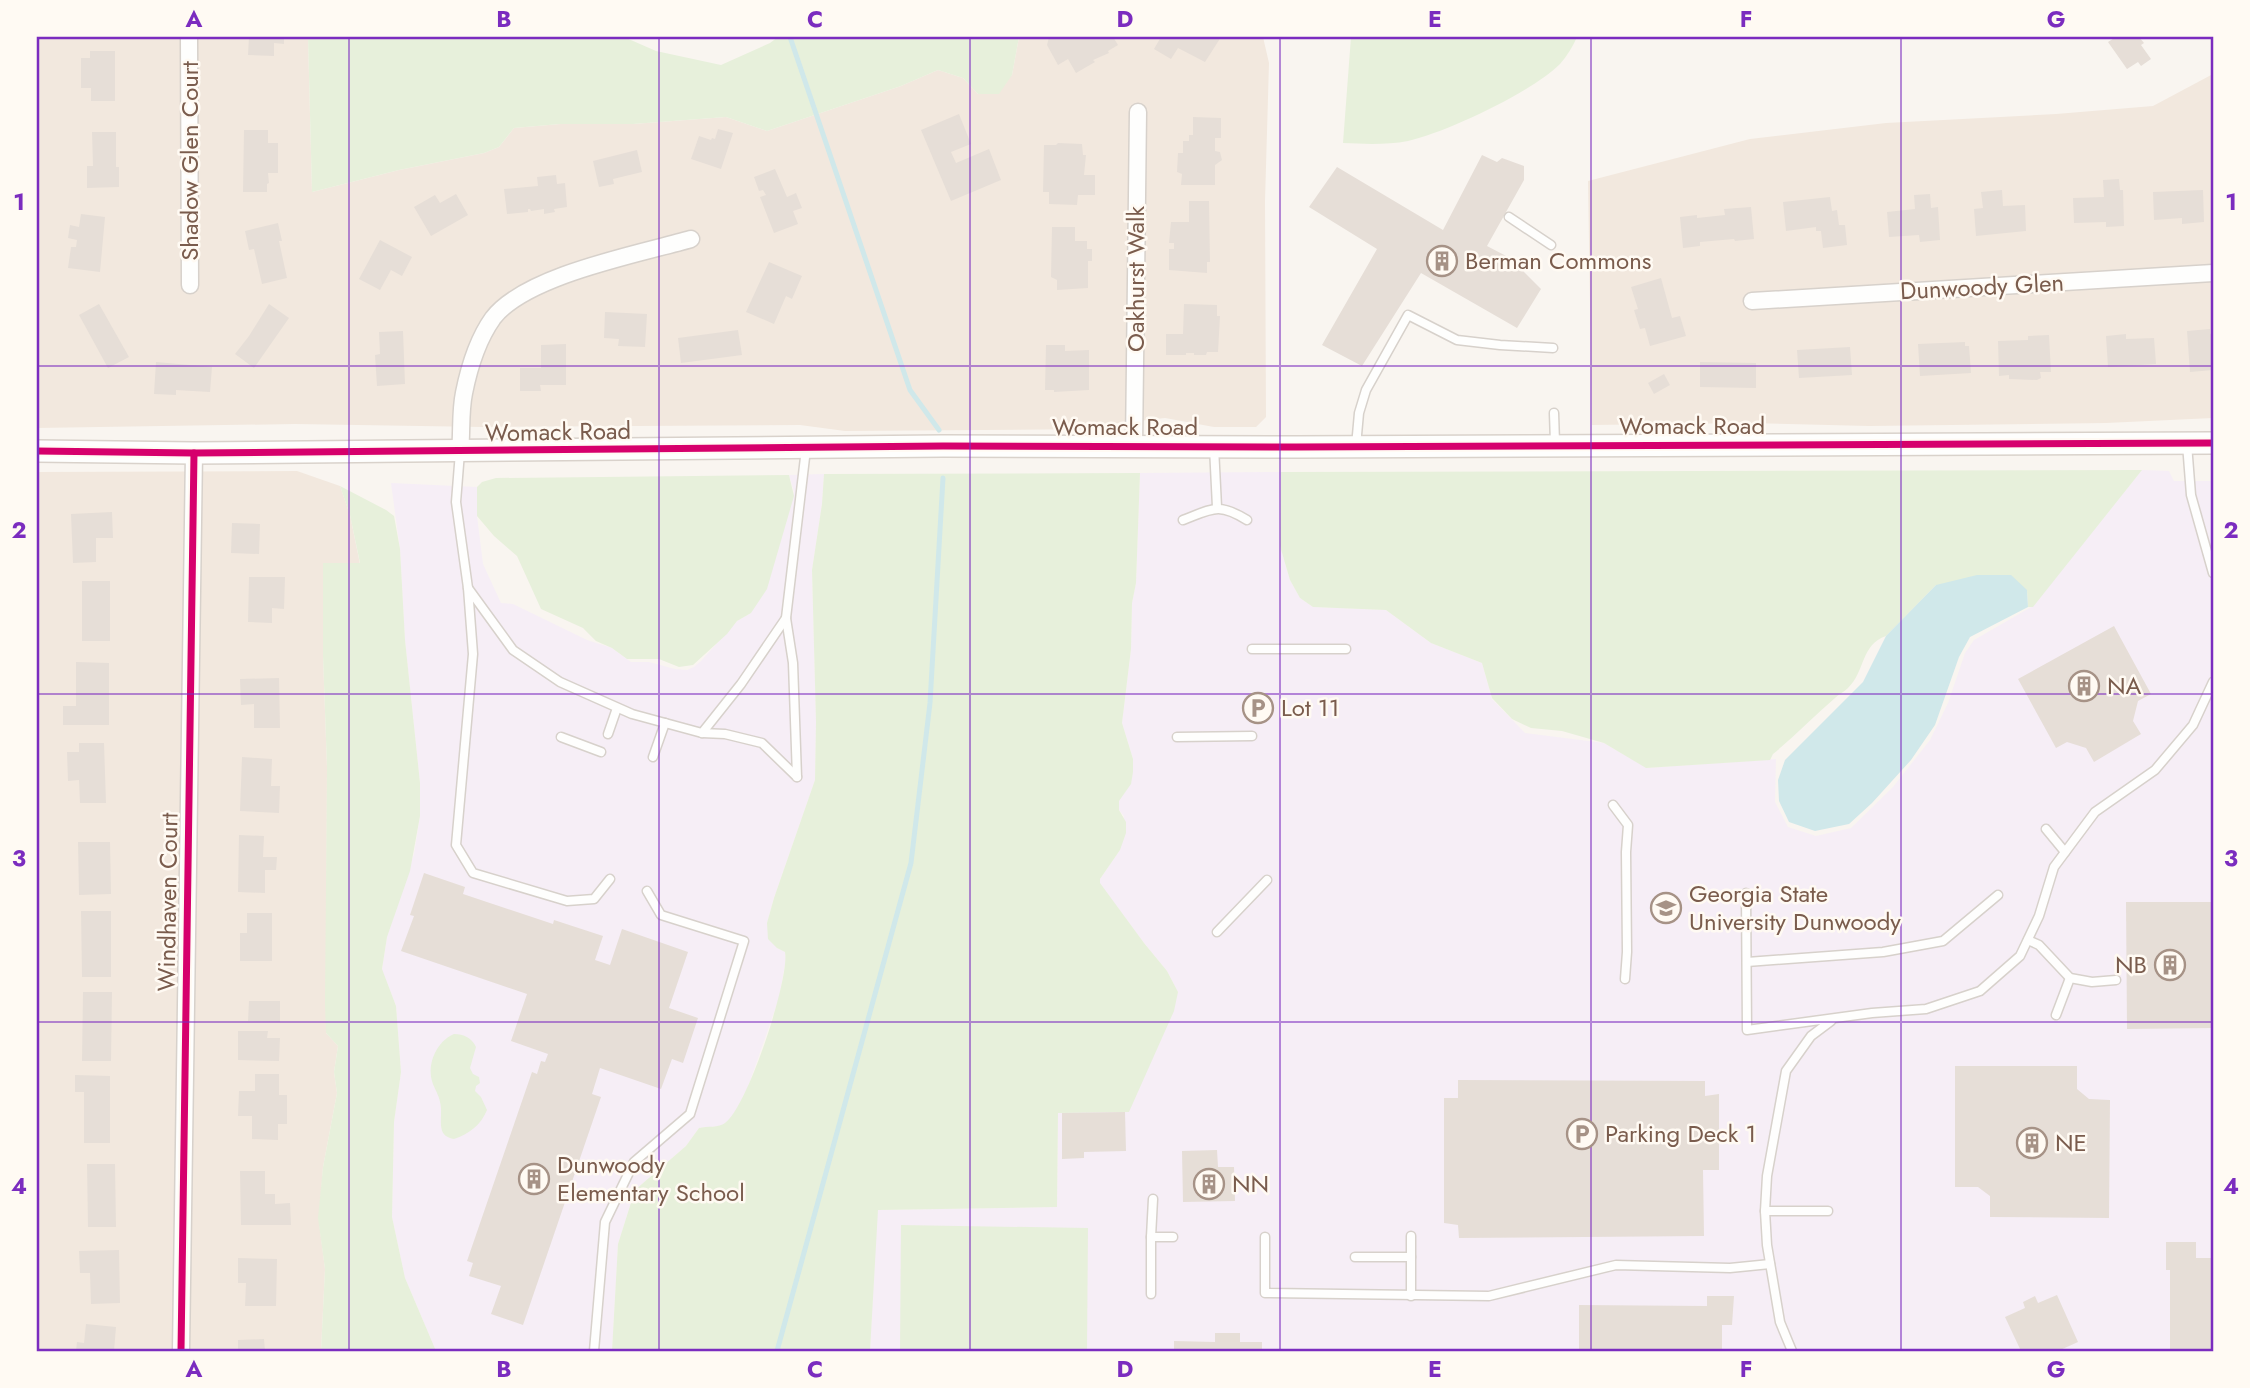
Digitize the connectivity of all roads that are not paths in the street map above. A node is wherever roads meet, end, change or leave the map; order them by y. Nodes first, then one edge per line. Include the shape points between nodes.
1 (189, 37) edge
2 (1138, 112) dead end
3 (1508, 217) dead end
4 (691, 239) dead end
5 (1551, 245) dead end
6 (2213, 274) edge
7 (190, 285) dead end
8 (1752, 301) dead end
9 (1553, 348) dead end
10 (1554, 413) dead end
11 (2188, 443) junction
12 (2213, 443) edge
13 (1555, 446) junction
14 (1135, 447) junction
15 (1214, 447) junction
16 (1356, 447) junction
17 (806, 448) junction
18 (37, 451) edge
19 (460, 452) junction
20 (194, 453) junction
21 (1217, 507) junction
22 (1183, 520) dead end
23 (1247, 520) dead end
24 (2213, 573) edge
25 (468, 588) junction
26 (786, 618) junction
27 (1252, 649) dead end
28 (1346, 649) dead end
29 (2213, 682) edge
30 (617, 708) junction
31 (665, 723) junction
32 (702, 733) junction
33 (608, 734) dead end
34 (1252, 736) dead end
35 (561, 737) dead end
36 (1177, 737) dead end
37 (601, 752) dead end
38 (653, 757) dead end
39 (1613, 805) dead end
40 (2046, 830) dead end
41 (2065, 852) junction
42 (610, 879) dead end
43 (1267, 880) dead end
44 (648, 891) dead end
45 (1746, 893) dead end
46 (1998, 895) dead end
47 (1217, 932) dead end
48 (2028, 940) junction
49 (1746, 962) junction
50 (2070, 978) junction
51 (1625, 979) dead end
52 (2116, 980) dead end
53 (2056, 1014) dead end
54 (1834, 1019) junction
55 (1153, 1199) dead end
56 (1765, 1210) junction
57 (1828, 1211) dead end
58 (1410, 1236) dead end
59 (1151, 1237) junction
60 (1173, 1237) dead end
61 (1265, 1237) dead end
62 (1355, 1257) dead end
63 (1410, 1257) junction
64 (1770, 1264) junction
65 (1151, 1294) dead end
66 (1411, 1296) junction
67 (181, 1351) edge
68 (594, 1351) edge
69 (1792, 1351) edge

1 - 7 street, Shadow Glen Court
2 - 14 street, Oakhurst Walk
3 - 5 lane
4 - 19 street via 559,276 522,293 494,317 469,370
6 - 8 street, Dunwoody Glen
9 - 16 lane via 1457,340 1408,315 1369,384 1359,413
10 - 13 lane
11 - 12 street, Womack Road
11 - 13 street, Womack Road
11 - 24 lane via 2191,495
13 - 16 street, Womack Road
14 - 15 street, Womack Road
14 - 17 street, Womack Road
15 - 16 street, Womack Road
15 - 21 lane
17 - 19 street, Womack Road
17 - 26 lane
18 - 20 street, Womack Road
19 - 20 street, Womack Road
19 - 25 lane via 456,502
20 - 67 street, Windhaven Court
21 - 22 lane
21 - 23 lane
25 - 30 lane via 513,650 560,682
25 - 42 lane via 472,654 456,845 473,873 567,901 594,899
26 - 32 lane
26 - 32 lane via 795,690 797,777 762,743
27 - 28 lane
29 - 41 lane via 2193,725 2155,770 2095,812
30 - 31 lane
30 - 33 lane
31 - 32 lane
31 - 38 lane
34 - 36 lane
35 - 37 lane
39 - 51 lane via 1628,825
40 - 41 lane
41 - 48 lane via 2054,867
43 - 47 lane
44 - 68 lane via 661,915 744,941 690,1114 634,1162 605,1222
45 - 49 lane
46 - 49 lane via 1943,941 1883,952
48 - 50 lane via 2039,945
48 - 54 lane via 2020,956 1980,991 1926,1009
49 - 54 lane via 1747,1030
50 - 52 lane
50 - 53 lane
54 - 56 lane via 1811,1036 1786,1070
55 - 59 lane
56 - 57 lane
56 - 64 lane
58 - 63 lane
59 - 60 lane
59 - 65 lane
61 - 66 lane via 1265,1293
62 - 63 lane
63 - 66 lane
64 - 66 lane via 1730,1268 1616,1265 1489,1296
64 - 69 lane via 1780,1322

